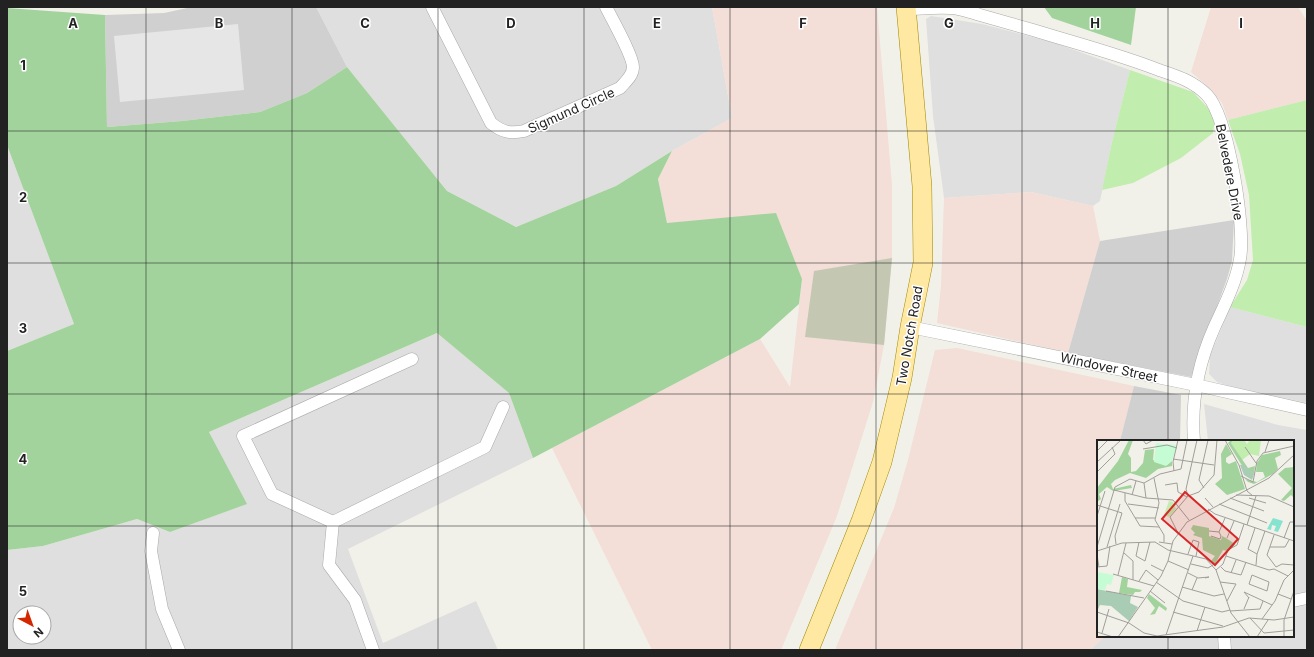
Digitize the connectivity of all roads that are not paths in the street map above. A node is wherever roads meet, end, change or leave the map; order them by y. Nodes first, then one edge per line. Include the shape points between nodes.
1 (432, 7) edge
2 (606, 7) edge
3 (906, 8) edge
4 (910, 327) junction
5 (412, 359) dead end
6 (1196, 385) junction
7 (503, 407) dead end
8 (1307, 410) edge
9 (1194, 440) edge
10 (333, 522) junction
11 (153, 533) dead end
12 (1307, 598) edge
13 (1294, 601) edge
14 (1224, 637) edge
15 (179, 650) edge
16 (373, 650) edge
17 (809, 650) edge
18 (1225, 650) edge

1 - 2 street, Sigmund Circle via 491,123 498,129 515,133 620,88 632,75 631,57
3 - 4 main road, Two Notch Road via 922,186 923,263
3 - 6 street, Belvedere Drive via 956,8 1141,63 1189,81 1208,96 1218,112 1225,137 1236,191 1242,240 1238,267 1230,293 1206,349
4 - 6 street, Windover Street
4 - 17 main road, Two Notch Road via 902,378 882,462 861,522
5 - 10 street via 243,436 272,494
6 - 8 street, Windover Street
6 - 9 street, Belvedere Drive
7 - 10 street via 485,447
10 - 16 street via 329,565 355,600
11 - 15 street via 151,551 162,609
12 - 13 street
14 - 18 street

